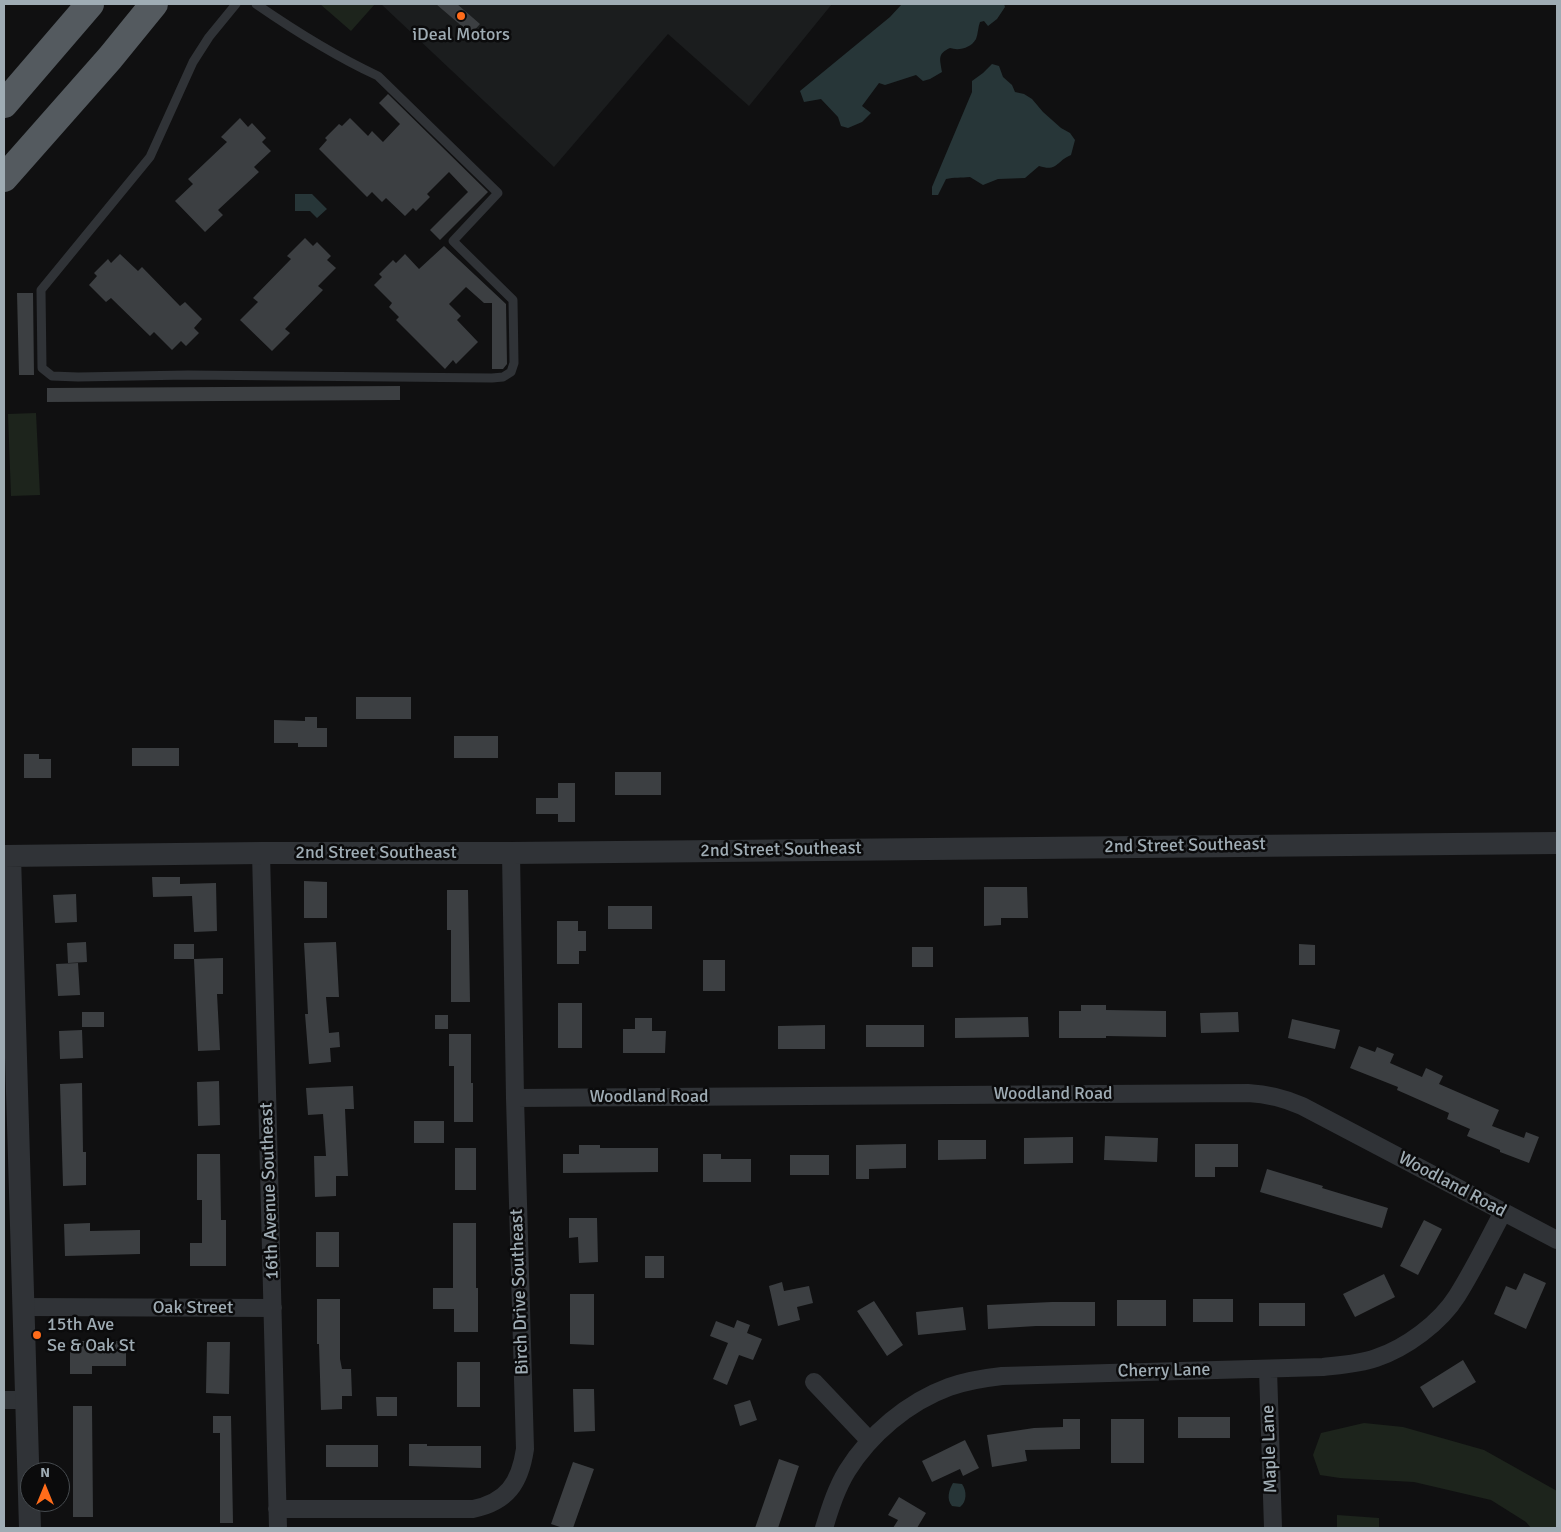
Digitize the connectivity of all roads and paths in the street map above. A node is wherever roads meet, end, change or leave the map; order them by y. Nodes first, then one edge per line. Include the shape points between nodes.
1 (90, 4) edge
2 (154, 4) edge
3 (236, 4) edge
4 (256, 4) edge
5 (4, 104) edge
6 (4, 178) edge
7 (1557, 843) edge
8 (261, 853) junction
9 (511, 853) junction
10 (7, 856) edge
11 (514, 1098) junction
12 (1503, 1212) junction
13 (1557, 1240) edge
14 (22, 1307) junction
15 (273, 1308) junction
16 (1268, 1369) junction
17 (814, 1382) dead end
18 (15, 1400) edge
19 (870, 1441) junction
20 (277, 1509) junction
21 (30, 1528) edge
22 (278, 1528) edge
23 (824, 1528) edge
24 (1273, 1528) edge

1 - 5 highway
2 - 6 highway
3 - 4 lane via 193,62 150,157 41,290 42,368 52,376 78,377 492,378 511,372 514,363 513,300 453,241 498,193 378,76
7 - 9 street, 2nd Street Southeast
8 - 9 street, 2nd Street Southeast
8 - 10 street, 2nd Street Southeast
8 - 15 street, 16th Avenue Southeast
9 - 11 street, Birch Drive Southeast
10 - 14 street
11 - 12 street, Woodland Road via 1267,1094 1302,1106
11 - 20 street, Birch Drive Southeast via 525,1449 517,1479 500,1500 472,1509
12 - 13 street, Woodland Road
12 - 16 street, Cherry Lane via 1457,1297 1420,1335 1401,1348 1350,1364
14 - 15 street, Oak Street
14 - 18 street
15 - 20 street, 16th Avenue Southeast
16 - 19 street, Cherry Lane via 1031,1374 974,1380 949,1387 908,1408
16 - 24 street, Maple Lane
17 - 19 street
18 - 21 street
19 - 23 street, Cherry Lane via 846,1472
20 - 22 street, 16th Avenue Southeast

